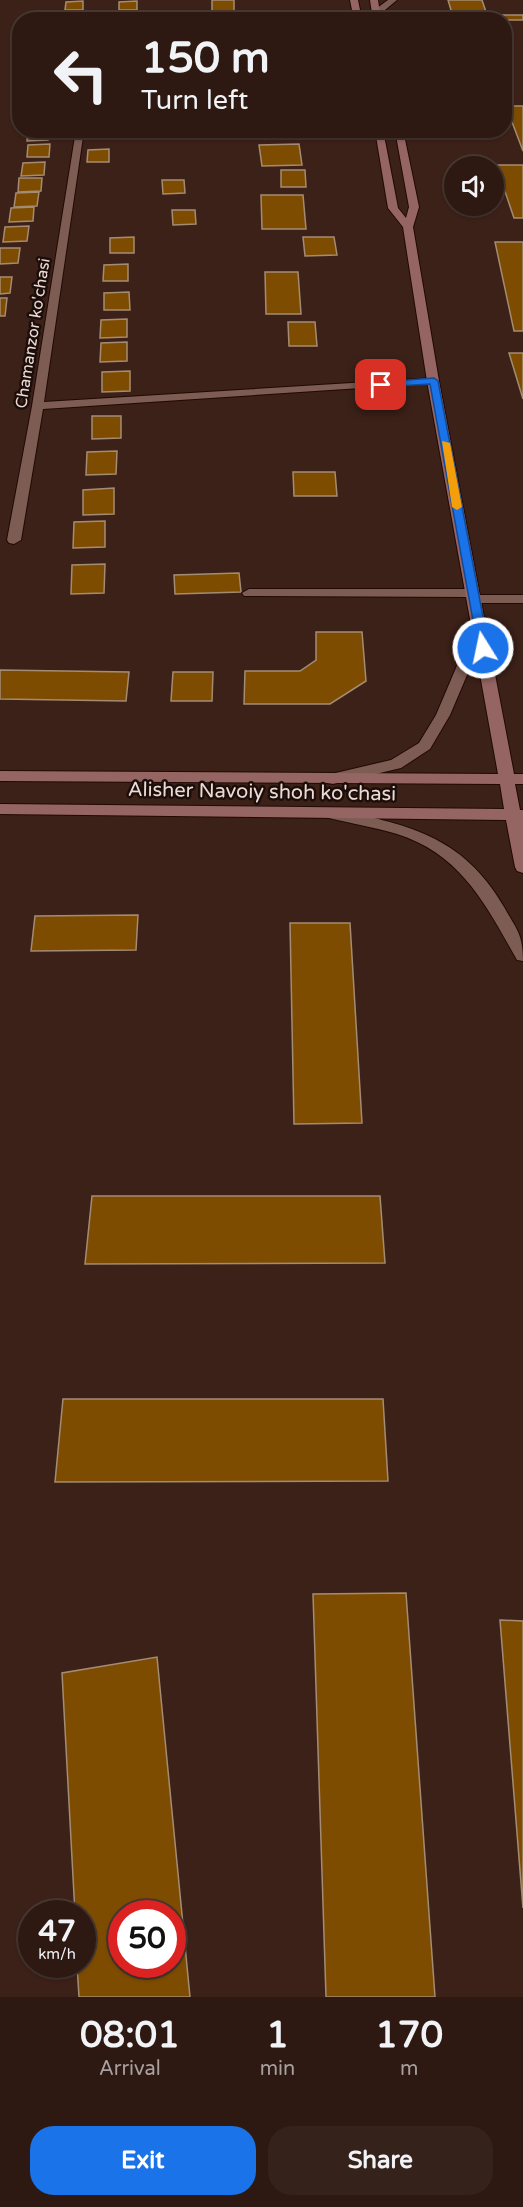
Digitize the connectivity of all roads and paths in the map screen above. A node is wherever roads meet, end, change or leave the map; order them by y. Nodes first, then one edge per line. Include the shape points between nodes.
1 (393, 0) edge
2 (380, 12) edge
3 (79, 138) edge
4 (380, 138) edge
5 (401, 138) edge
6 (408, 227) junction
7 (434, 381) junction
8 (38, 406) junction
9 (14, 540) dead end
10 (249, 593) dead end
11 (474, 596) junction
12 (523, 599) edge
13 (480, 628) junction
14 (0, 776) edge
15 (331, 779) junction
16 (516, 779) edge
17 (0, 809) edge
18 (329, 812) junction
19 (519, 814) edge
20 (523, 867) edge
21 (523, 955) edge

1 - 2 street
3 - 8 street, Chamanzor ko'chasi
4 - 6 main road via 393,208
5 - 6 main road via 414,207
6 - 7 main road
7 - 8 street
7 - 11 main road
8 - 9 street, Chamanzor ko'chasi
10 - 11 street
11 - 12 street
11 - 13 main road
13 - 15 street via 443,715 425,746 396,764
13 - 16 main road
14 - 15 main road, Alisher Navoiy shoh ko'chasi
15 - 16 main road, Alisher Navoiy shoh ko'chasi
16 - 19 main road
17 - 18 main road, Alisher Navoiy shoh ko'chasi
18 - 19 main road, Alisher Navoiy shoh ko'chasi
18 - 21 street via 403,830 450,853 489,895
19 - 20 main road

